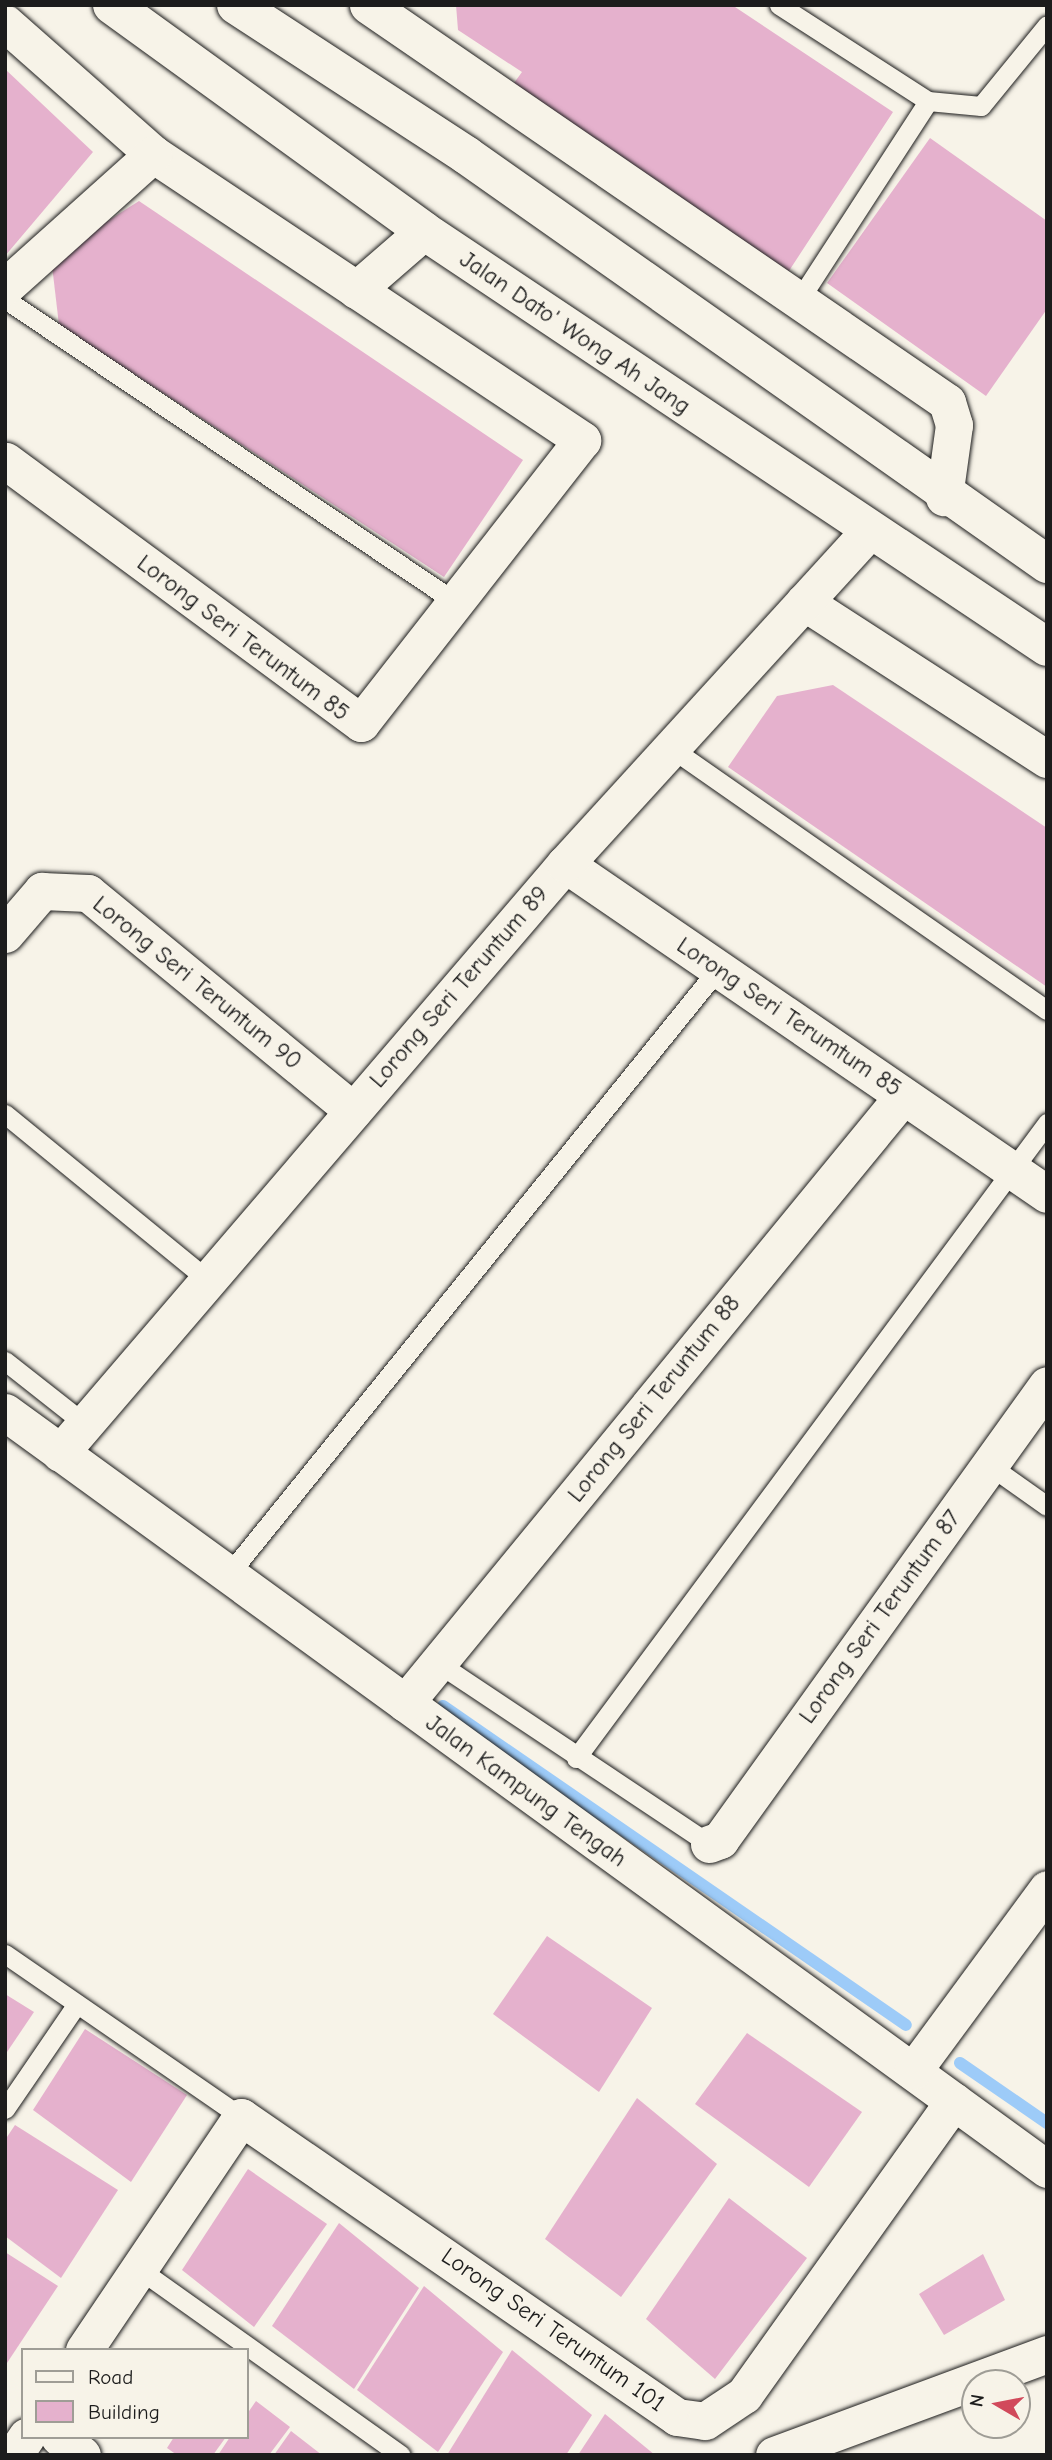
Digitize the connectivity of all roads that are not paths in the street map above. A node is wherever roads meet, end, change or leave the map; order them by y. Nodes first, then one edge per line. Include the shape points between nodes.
1 (112, 5) edge
2 (236, 5) edge
3 (368, 5) edge
4 (779, 5) edge
5 (5, 23) edge
6 (1047, 25) edge
7 (929, 101) junction
8 (153, 153) junction
9 (424, 230) junction
10 (5, 287) edge
11 (356, 290) junction
12 (5, 299) edge
13 (799, 300) junction
14 (5, 461) edge
15 (944, 497) junction
16 (869, 531) junction
17 (1047, 564) edge
18 (454, 601) junction
19 (804, 602) junction
20 (1047, 647) edge
21 (671, 748) junction
22 (1047, 759) edge
23 (565, 864) junction
24 (5, 934) edge
25 (718, 969) junction
26 (1047, 1010) edge
27 (903, 1096) junction
28 (353, 1111) junction
29 (5, 1114) edge
30 (1047, 1123) edge
31 (1013, 1171) junction
32 (1047, 1194) edge
33 (208, 1280) junction
34 (5, 1361) edge
35 (1047, 1385) edge
36 (5, 1412) edge
37 (85, 1424) junction
38 (60, 1453) junction
39 (989, 1465) junction
40 (1047, 1506) edge
41 (228, 1575) junction
42 (438, 1663) junction
43 (405, 1703) junction
44 (576, 1758) junction
45 (709, 1844) joint
46 (1047, 1889) edge
47 (5, 1954) edge
48 (77, 2004) junction
49 (913, 2071) junction
50 (954, 2101) junction
51 (5, 2109) edge
52 (241, 2117) junction
53 (1047, 2169) edge
54 (139, 2269) junction
55 (85, 2348) edge
56 (1047, 2354) edge
57 (25, 2439) edge
58 (62, 2439) edge
59 (14, 2455) edge
60 (82, 2455) edge
61 (401, 2455) edge
62 (774, 2455) edge

1 - 9 main road, Jalan Dato' Wong Ah Jang
2 - 15 main road via 466,155
3 - 13 street
4 - 7 lane
5 - 8 street
6 - 7 lane via 981,106
7 - 13 lane
8 - 10 street
8 - 11 street
9 - 11 street
9 - 16 main road, Jalan Dato' Wong Ah Jang
11 - 18 street, Lorong Seri Teruntum 85 via 582,440
12 - 18 lane
13 - 15 street via 947,402 954,425
14 - 18 street, Lorong Seri Teruntum 85 via 354,722 370,719
15 - 17 main road
16 - 19 street, Lorong Seri Teruntum 89
16 - 20 main road, Jalan Dato' Wong Ah Jang
19 - 21 street, Lorong Seri Teruntum 89
19 - 22 street
21 - 23 street, Lorong Seri Teruntum 89
21 - 26 lane
23 - 25 street, Lorong Seri Terumtum 85
23 - 28 street, Lorong Seri Teruntum 89
24 - 28 street, Lorong Seri Teruntum 90 via 42,891 88,892
25 - 27 street, Lorong Seri Terumtum 85
25 - 41 lane
27 - 31 street, Lorong Seri Terumtum 85
27 - 42 street, Lorong Seri Teruntum 88
28 - 33 street, Lorong Seri Teruntum 89
29 - 33 lane
30 - 31 lane
31 - 32 street
31 - 44 lane
33 - 37 street, Lorong Seri Teruntum 89
34 - 37 lane
35 - 39 street, Lorong Seri Teruntum 87
36 - 38 street, Jalan Kampung Tengah
37 - 38 street, Lorong Seri Teruntum 89
38 - 41 street, Jalan Kampung Tengah
39 - 40 lane
39 - 45 street, Lorong Seri Teruntum 87 via 720,1840
41 - 43 street, Jalan Kampung Tengah
42 - 43 street, Lorong Seri Teruntum 88
42 - 44 lane
43 - 49 street, Jalan Kampung Tengah
44 - 45 lane
46 - 49 street
47 - 48 lane
48 - 51 lane
48 - 52 lane
49 - 50 street, Jalan Kampung Tengah
50 - 52 street, Lorong Seri Teruntum 101 via 744,2395 705,2421 677,2417
50 - 53 street, Jalan Kampung Tengah
52 - 54 street
54 - 55 street
54 - 61 lane
56 - 62 street
57 - 59 street
58 - 60 street

